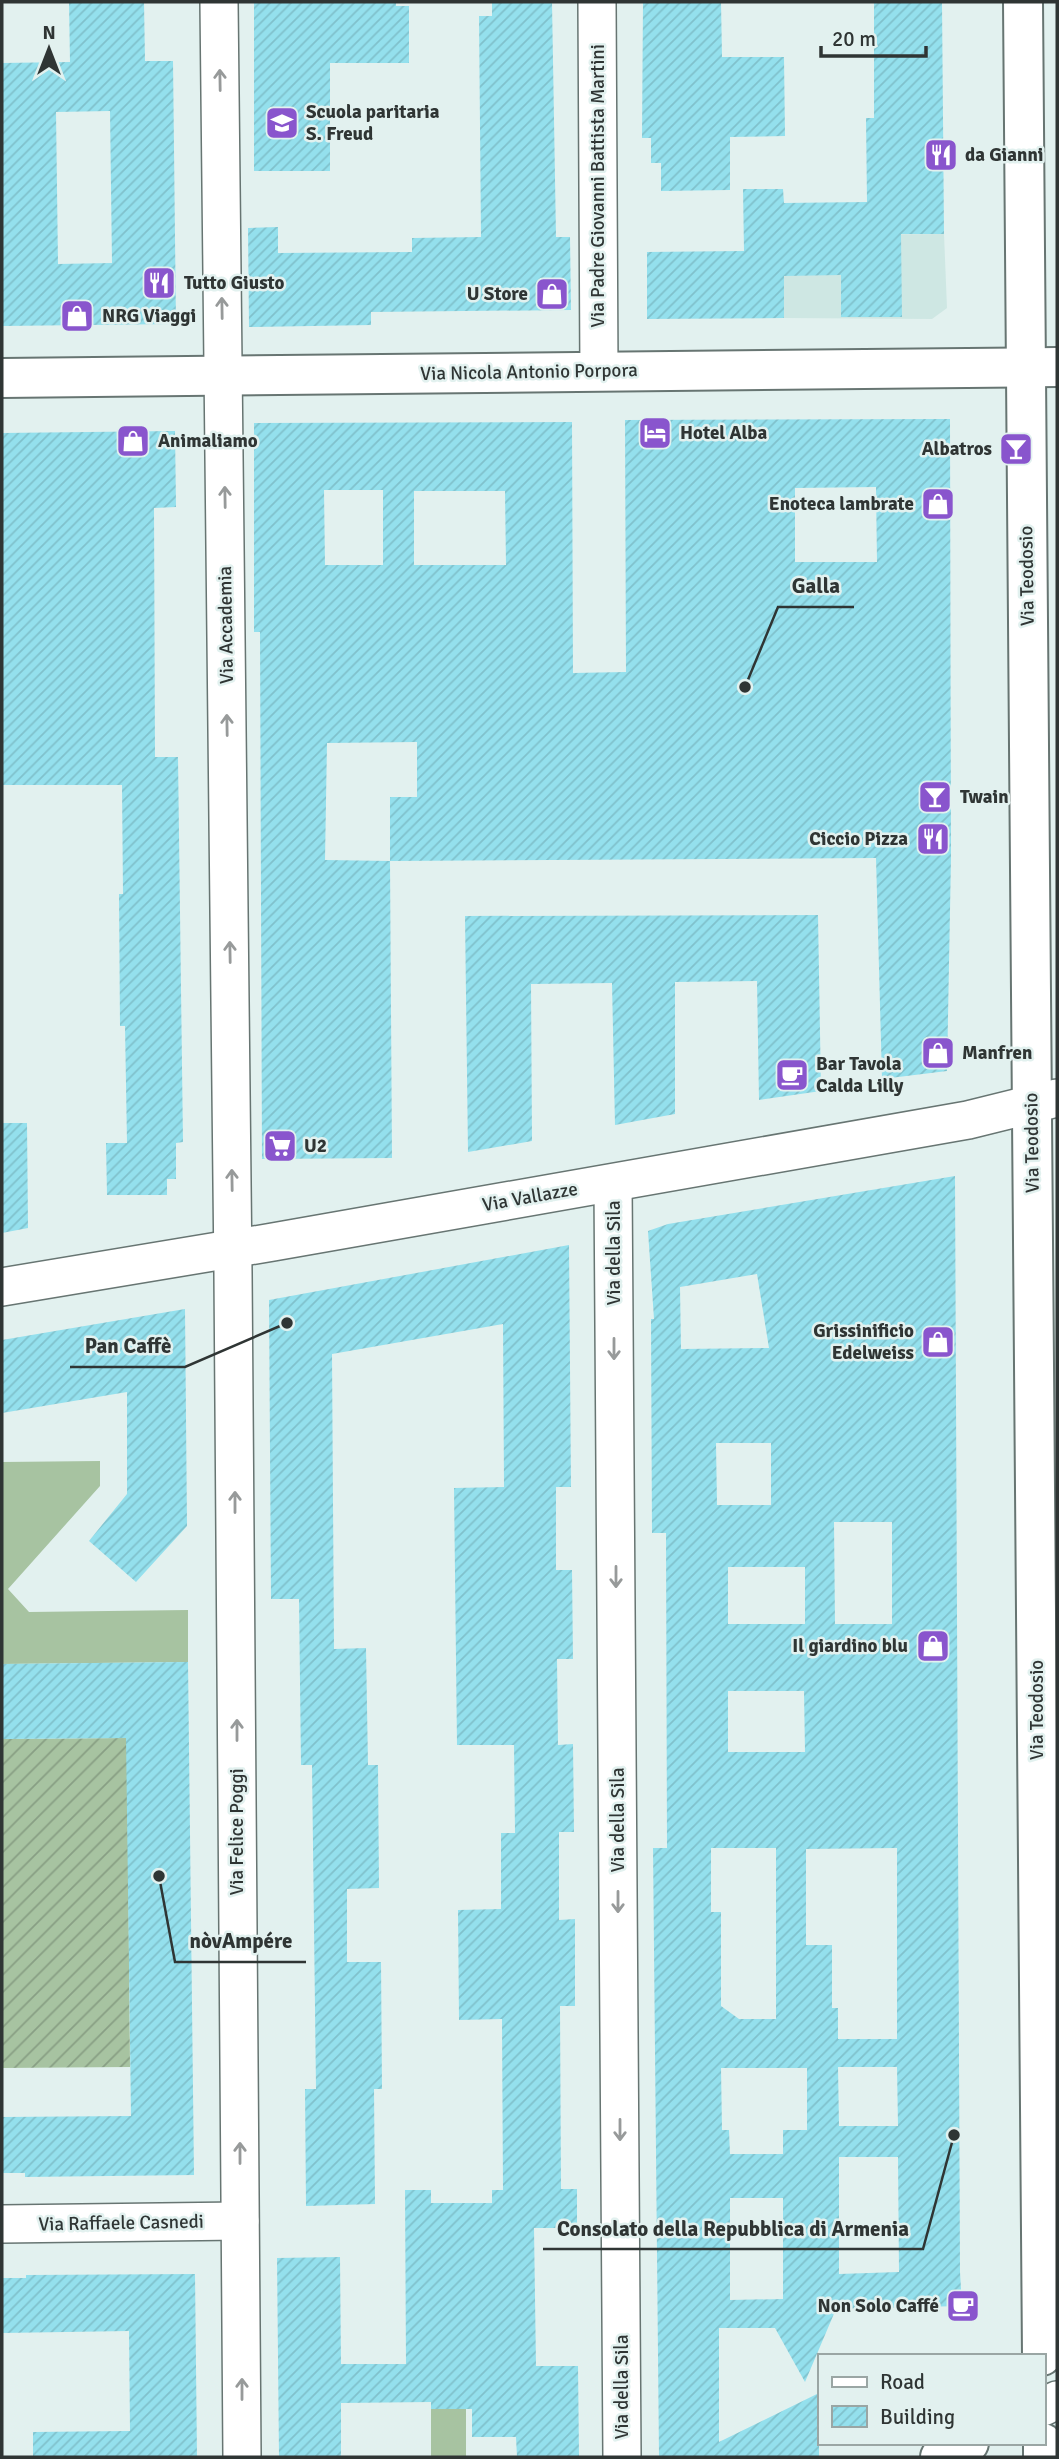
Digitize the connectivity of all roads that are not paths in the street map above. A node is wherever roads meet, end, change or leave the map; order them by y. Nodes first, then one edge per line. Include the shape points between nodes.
1 (219, 2) edge
2 (597, 2) edge
3 (1023, 2) edge
4 (1041, 367) edge
5 (599, 371) junction
6 (223, 376) junction
7 (2, 378) edge
8 (1044, 1102) edge
9 (613, 1183) junction
10 (233, 1248) junction
11 (2, 1287) edge
12 (240, 2221) junction
13 (2, 2224) edge
14 (1049, 2289) edge
15 (1042, 2354) edge
16 (965, 2445) edge
17 (242, 2457) edge
18 (622, 2457) edge
19 (940, 2457) edge

6 -> 1 street, Via Accademia
2 - 5 street, Via Padre Giovanni Battista Martini
3 - 4 street, Via Teodosio
4 - 5 street, Via Nicola Antonio Porpora
4 - 8 street, Via Teodosio
5 - 6 street, Via Nicola Antonio Porpora
6 - 7 street, Via Nicola Antonio Porpora
10 -> 6 street, Via Accademia
8 - 9 street, Via Vallazze via 968,1120
8 - 14 street, Via Teodosio
9 - 10 street, Via Vallazze
9 -> 18 street, Via della Sila
10 - 11 street, Via Vallazze
12 -> 10 street, Via Felice Poggi
12 - 13 street, Via Raffaele Casnedi
17 -> 12 street, Via Felice Poggi
14 - 15 street, Via Teodosio
16 - 19 street

